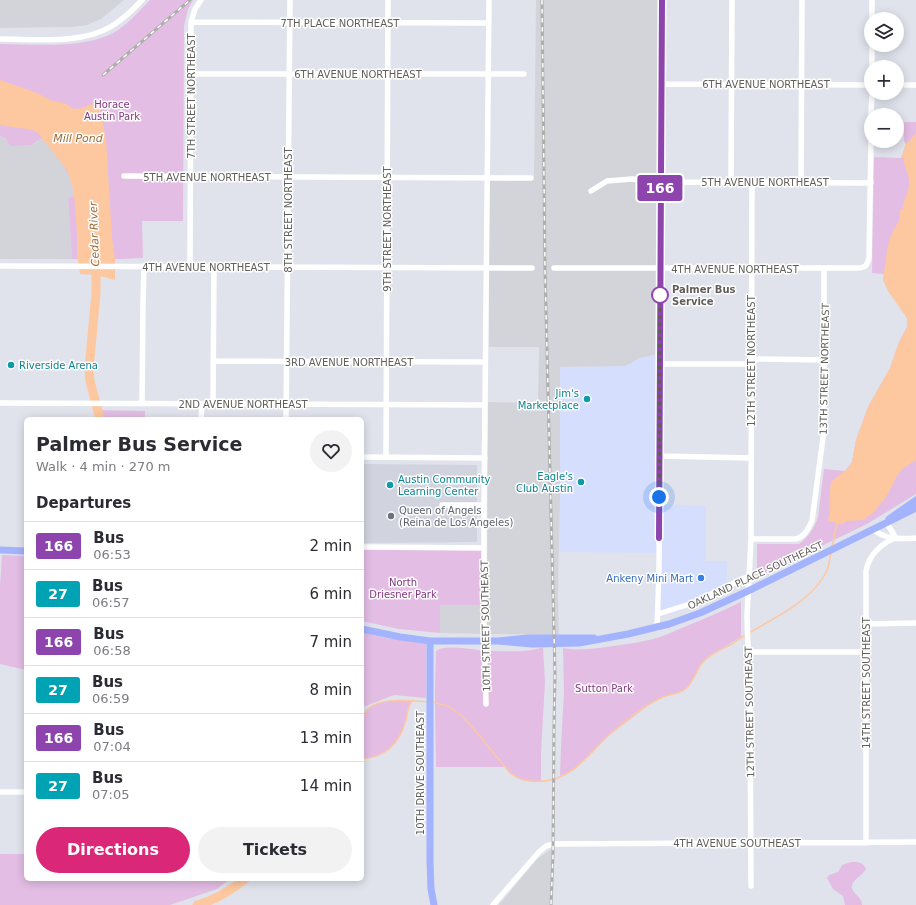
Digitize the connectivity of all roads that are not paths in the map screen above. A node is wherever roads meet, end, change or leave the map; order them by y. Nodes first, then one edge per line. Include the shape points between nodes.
1 (142, 0) edge
2 (201, 0) edge
3 (290, 0) edge
4 (388, 0) edge
5 (489, 0) edge
6 (662, 0) edge
7 (732, 0) edge
8 (802, 0) edge
9 (872, 0) edge
10 (872, 12) edge
11 (191, 22) junction
12 (290, 22) junction
13 (388, 23) junction
14 (489, 23) junction
15 (0, 39) edge
16 (191, 74) junction
17 (289, 74) junction
18 (388, 74) junction
19 (488, 74) junction
20 (524, 74) dead end
21 (661, 84) junction
22 (732, 84) junction
23 (802, 85) junction
24 (864, 85) edge
25 (905, 85) dead end
26 (916, 85) edge
27 (871, 148) edge
28 (124, 176) dead end
29 (191, 177) junction
30 (288, 177) junction
31 (387, 177) junction
32 (487, 178) junction
33 (531, 178) dead end
34 (660, 182) junction
35 (731, 182) junction
36 (752, 182) junction
37 (801, 182) junction
38 (871, 183) junction
39 (591, 191) dead end
40 (0, 266) edge
41 (144, 266) junction
42 (190, 267) junction
43 (214, 267) junction
44 (288, 267) junction
45 (386, 267) junction
46 (486, 268) junction
47 (532, 268) dead end
48 (554, 268) dead end
49 (824, 268) junction
50 (660, 269) junction
51 (751, 269) junction
52 (825, 360) junction
53 (214, 361) junction
54 (386, 361) junction
55 (286, 362) junction
56 (485, 362) junction
57 (751, 362) junction
58 (660, 364) junction
59 (0, 403) edge
60 (142, 404) junction
61 (202, 404) junction
62 (213, 404) junction
63 (286, 404) junction
64 (386, 404) junction
65 (485, 405) junction
66 (201, 417) edge
67 (286, 417) edge
68 (659, 456) junction
69 (364, 457) edge
70 (386, 457) junction
71 (485, 458) junction
72 (751, 458) junction
73 (916, 500) edge
74 (442, 505) dead end
75 (484, 505) junction
76 (916, 508) edge
77 (886, 522) junction
78 (873, 529) junction
79 (896, 538) junction
80 (916, 538) edge
81 (751, 539) junction
82 (364, 547) edge
83 (484, 548) junction
84 (0, 550) edge
85 (24, 551) edge
86 (749, 576) junction
87 (748, 591) junction
88 (658, 614) junction
89 (916, 623) edge
90 (866, 624) junction
91 (657, 628) junction
92 (364, 629) edge
93 (430, 641) junction
94 (484, 641) junction
95 (749, 652) junction
96 (866, 652) junction
97 (486, 704) dead end
98 (0, 792) edge
99 (24, 792) edge
100 (916, 842) edge
101 (866, 843) junction
102 (751, 844) junction
103 (751, 886) dead end
104 (434, 905) edge
105 (493, 905) edge

1 - 15 street via 116,23 104,31 88,36 69,39
2 - 11 street, 7TH STREET NORTHEAST via 194,8
3 - 12 street, 8TH STREET NORTHEAST
4 - 13 street, 9TH STREET NORTHEAST
5 - 14 street, 10TH STREET SOUTHEAST
6 - 21 street
7 - 22 street
8 - 23 street
9 - 10 street
11 - 12 street, 7TH PLACE NORTHEAST
11 - 16 street, 7TH STREET NORTHEAST
12 - 13 street, 7TH PLACE NORTHEAST
12 - 17 street, 8TH STREET NORTHEAST
13 - 14 street, 7TH PLACE NORTHEAST
13 - 18 street, 9TH STREET NORTHEAST
14 - 19 street, 10TH STREET SOUTHEAST
16 - 17 street, 6TH AVENUE NORTHEAST
16 - 29 street, 7TH STREET NORTHEAST
17 - 18 street, 6TH AVENUE NORTHEAST
17 - 30 street, 8TH STREET NORTHEAST
18 - 19 street, 6TH AVENUE NORTHEAST
18 - 31 street, 9TH STREET NORTHEAST
19 - 20 street, 6TH AVENUE NORTHEAST
19 - 32 street, 10TH STREET SOUTHEAST
21 - 22 street, 6TH AVENUE NORTHEAST
21 - 34 street
22 - 23 street, 6TH AVENUE NORTHEAST
22 - 35 street
23 - 24 street, 6TH AVENUE NORTHEAST
23 - 37 street
25 - 26 street
27 - 38 street
28 - 29 street, 5TH AVENUE NORTHEAST
29 - 30 street, 5TH AVENUE NORTHEAST
29 - 42 street, 7TH STREET NORTHEAST
30 - 31 street, 5TH AVENUE NORTHEAST
30 - 44 street, 8TH STREET NORTHEAST
31 - 32 street, 5TH AVENUE NORTHEAST
31 - 45 street, 9TH STREET NORTHEAST
32 - 33 street, 5TH AVENUE NORTHEAST
32 - 46 street, 10TH STREET SOUTHEAST
34 - 35 street, 5TH AVENUE NORTHEAST
34 - 39 street, 5TH AVENUE NORTHEAST via 632,178 606,181
34 - 50 street
35 - 36 street, 5TH AVENUE NORTHEAST
36 - 37 street, 5TH AVENUE NORTHEAST
36 - 51 street, 12TH STREET NORTHEAST
37 - 38 street, 5TH AVENUE NORTHEAST
38 - 49 street, 4TH AVENUE NORTHEAST via 869,258 866,266
40 - 41 street, 4TH AVENUE NORTHEAST
41 - 42 street, 4TH AVENUE NORTHEAST
41 - 60 street
42 - 43 street, 4TH AVENUE NORTHEAST
43 - 44 street, 4TH AVENUE NORTHEAST
43 - 53 street
44 - 45 street, 4TH AVENUE NORTHEAST
44 - 55 street, 8TH STREET NORTHEAST
45 - 46 street, 4TH AVENUE NORTHEAST
45 - 54 street, 9TH STREET NORTHEAST
46 - 47 street, 4TH AVENUE NORTHEAST
46 - 56 street, 10TH STREET SOUTHEAST
48 - 50 street, 4TH AVENUE NORTHEAST
49 - 51 street, 4TH AVENUE NORTHEAST
49 - 52 street, 13TH STREET NORTHEAST
50 - 51 street, 4TH AVENUE NORTHEAST
50 - 58 street
51 - 57 street, 12TH STREET NORTHEAST
52 - 57 street
52 - 81 street, 13TH STREET NORTHEAST via 824,430 814,513 809,528 796,539
53 - 55 street, 3RD AVENUE NORTHEAST
53 - 62 street
54 - 55 street, 3RD AVENUE NORTHEAST
54 - 56 street, 3RD AVENUE NORTHEAST
54 - 64 street, 9TH STREET NORTHEAST
55 - 63 street, 8TH STREET NORTHEAST
56 - 65 street, 10TH STREET SOUTHEAST
57 - 58 street
57 - 72 street, 12TH STREET NORTHEAST
58 - 68 street
59 - 60 street, 2ND AVENUE NORTHEAST
60 - 61 street, 2ND AVENUE NORTHEAST
61 - 62 street, 2ND AVENUE NORTHEAST
61 - 66 street
62 - 63 street, 2ND AVENUE NORTHEAST
63 - 64 street, 2ND AVENUE NORTHEAST
63 - 67 street, 8TH STREET NORTHEAST
64 - 65 street, 2ND AVENUE NORTHEAST
64 - 70 street, 9TH STREET NORTHEAST
65 - 71 street, 10TH STREET SOUTHEAST
68 - 72 street
68 - 88 street
69 - 70 street
70 - 71 street
71 - 75 street, 10TH STREET SOUTHEAST
72 - 81 street, 12TH STREET NORTHEAST
73 - 77 main road
74 - 75 street
75 - 83 street, 10TH STREET SOUTHEAST
76 - 77 main road
77 - 78 main road, OAKLAND PLACE SOUTHEAST
77 - 79 street
78 - 79 street via 880,534
78 - 87 main road, OAKLAND PLACE SOUTHEAST
79 - 80 street
79 - 90 street, 14TH STREET SOUTHEAST via 878,548 868,565
81 - 86 street, 12TH STREET SOUTHEAST
82 - 83 street
83 - 94 street, 10TH STREET SOUTHEAST
84 - 85 main road
86 - 87 street, 12TH STREET SOUTHEAST
86 - 88 street via 690,604
87 - 91 main road, OAKLAND PLACE SOUTHEAST via 700,613
87 - 95 street, 12TH STREET SOUTHEAST
88 - 91 street
89 - 90 street
90 - 96 street, 14TH STREET SOUTHEAST
91 - 94 main road, OAKLAND PLACE SOUTHEAST via 567,644
92 - 93 main road, OAKLAND PLACE SOUTHEAST
93 - 94 main road, OAKLAND PLACE SOUTHEAST
93 - 104 main road, 10TH DRIVE SOUTHEAST via 430,872
94 - 97 street, 10TH STREET SOUTHEAST
95 - 96 street
95 - 102 street, 12TH STREET SOUTHEAST
96 - 101 street, 14TH STREET SOUTHEAST
98 - 99 street
100 - 101 street, 4TH AVENUE SOUTHEAST
101 - 102 street, 4TH AVENUE SOUTHEAST
102 - 103 street, 12TH STREET SOUTHEAST
102 - 105 street, 4TH AVENUE SOUTHEAST via 546,846

